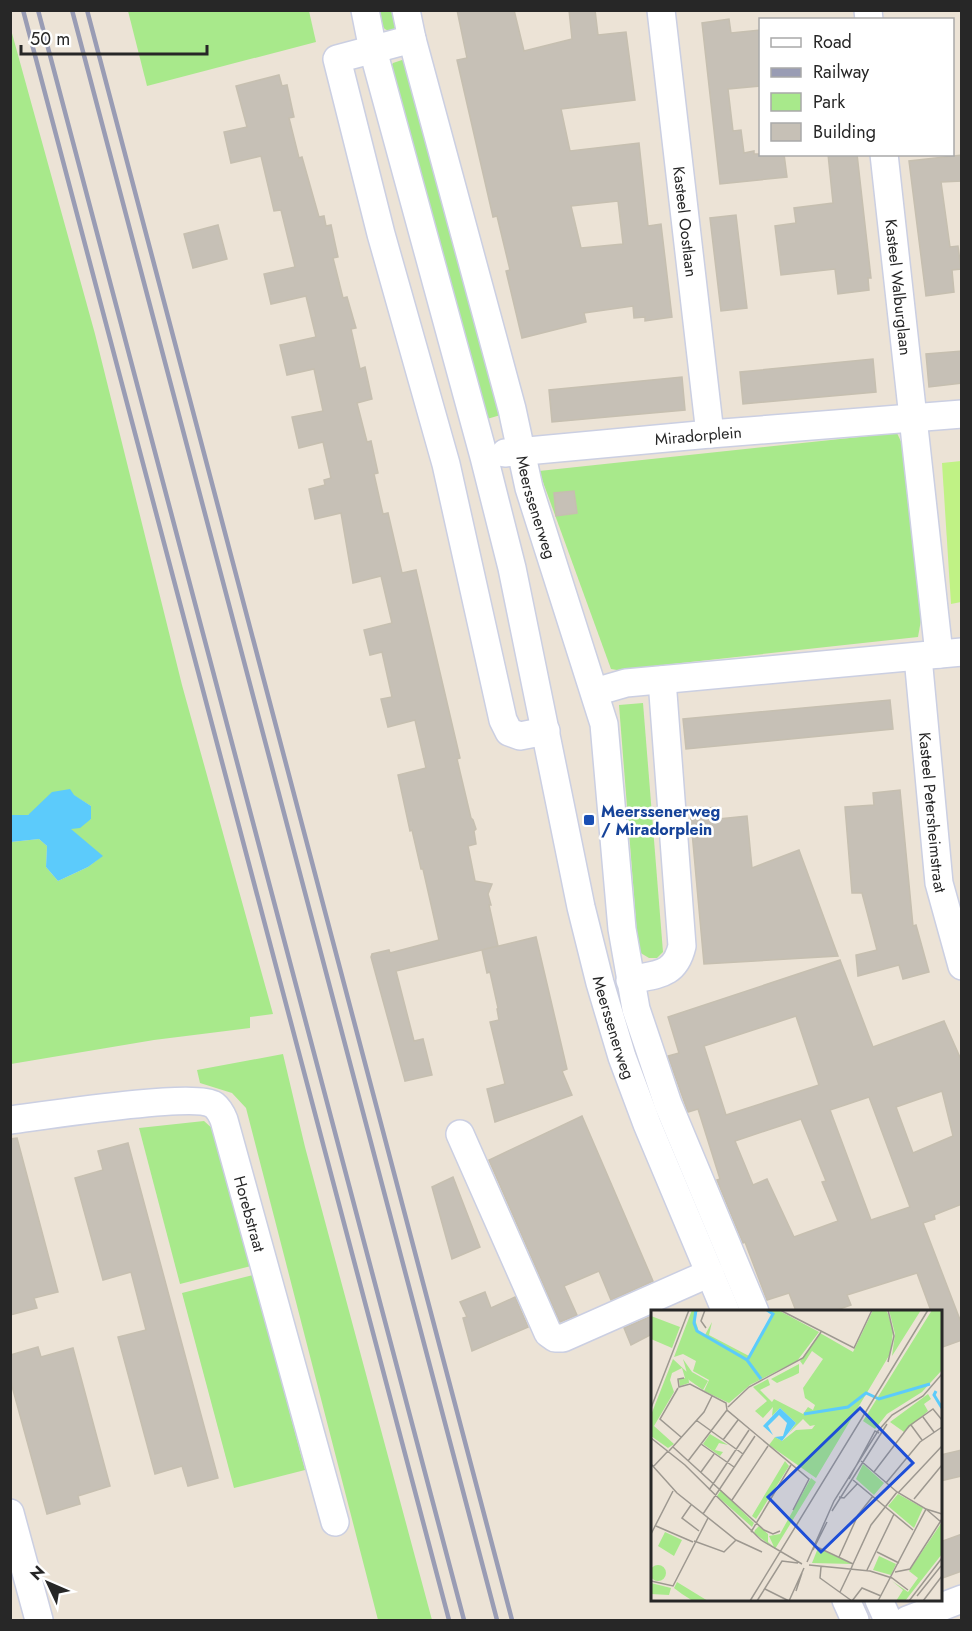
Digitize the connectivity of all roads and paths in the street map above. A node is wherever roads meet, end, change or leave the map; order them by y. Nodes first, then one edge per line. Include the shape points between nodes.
1 (365, 10) edge
2 (406, 10) edge
3 (661, 10) edge
4 (412, 39) junction
5 (373, 50) junction
6 (884, 156) edge
7 (962, 414) edge
8 (912, 418) junction
9 (710, 434) junction
10 (522, 450) junction
11 (484, 457) junction
12 (939, 655) edge
13 (662, 680) junction
14 (595, 692) junction
15 (546, 731) junction
16 (962, 966) edge
17 (630, 980) junction
18 (10, 1120) edge
19 (459, 1134) dead end
20 (710, 1273) junction
21 (726, 1310) edge
22 (755, 1310) edge
23 (10, 1513) edge
24 (336, 1522) dead end
25 (962, 1599) edge
26 (847, 1601) edge
27 (880, 1601) edge
28 (39, 1620) edge
29 (855, 1620) edge
30 (888, 1620) edge
31 (907, 1620) edge

1 - 5 street, Meerssenerweg
2 - 4 street, Meerssenerweg
3 - 9 street, Kasteel Oostlaan
4 - 5 street
4 - 10 street, Meerssenerweg
5 - 11 street, Meerssenerweg
5 - 15 street via 337,59 446,464 503,720 515,735
6 - 8 street, Kasteel Walburglaan
7 - 8 street, Miradorplein
8 - 9 street, Miradorplein
8 - 12 street
9 - 10 street, Miradorplein
10 - 11 street, Miradorplein
10 - 14 street, Meerssenerweg via 547,549
11 - 15 street, Meerssenerweg
12 - 13 street
12 - 16 street, Kasteel Petersheimstraat via 939,883
13 - 14 street via 626,683
13 - 17 street, Meerssenerweg via 682,946 675,965 666,971
14 - 17 street, Meerssenerweg via 606,735
15 - 20 street, Meerssenerweg via 581,907 622,1057
17 - 22 street, Meerssenerweg via 668,1104
18 - 24 street, Horebstraat via 192,1100 213,1105 220,1112
19 - 20 street via 548,1333 555,1338 563,1338
20 - 21 street, Meerssenerweg
23 - 28 street
25 - 31 street
26 - 29 street
27 - 30 street

